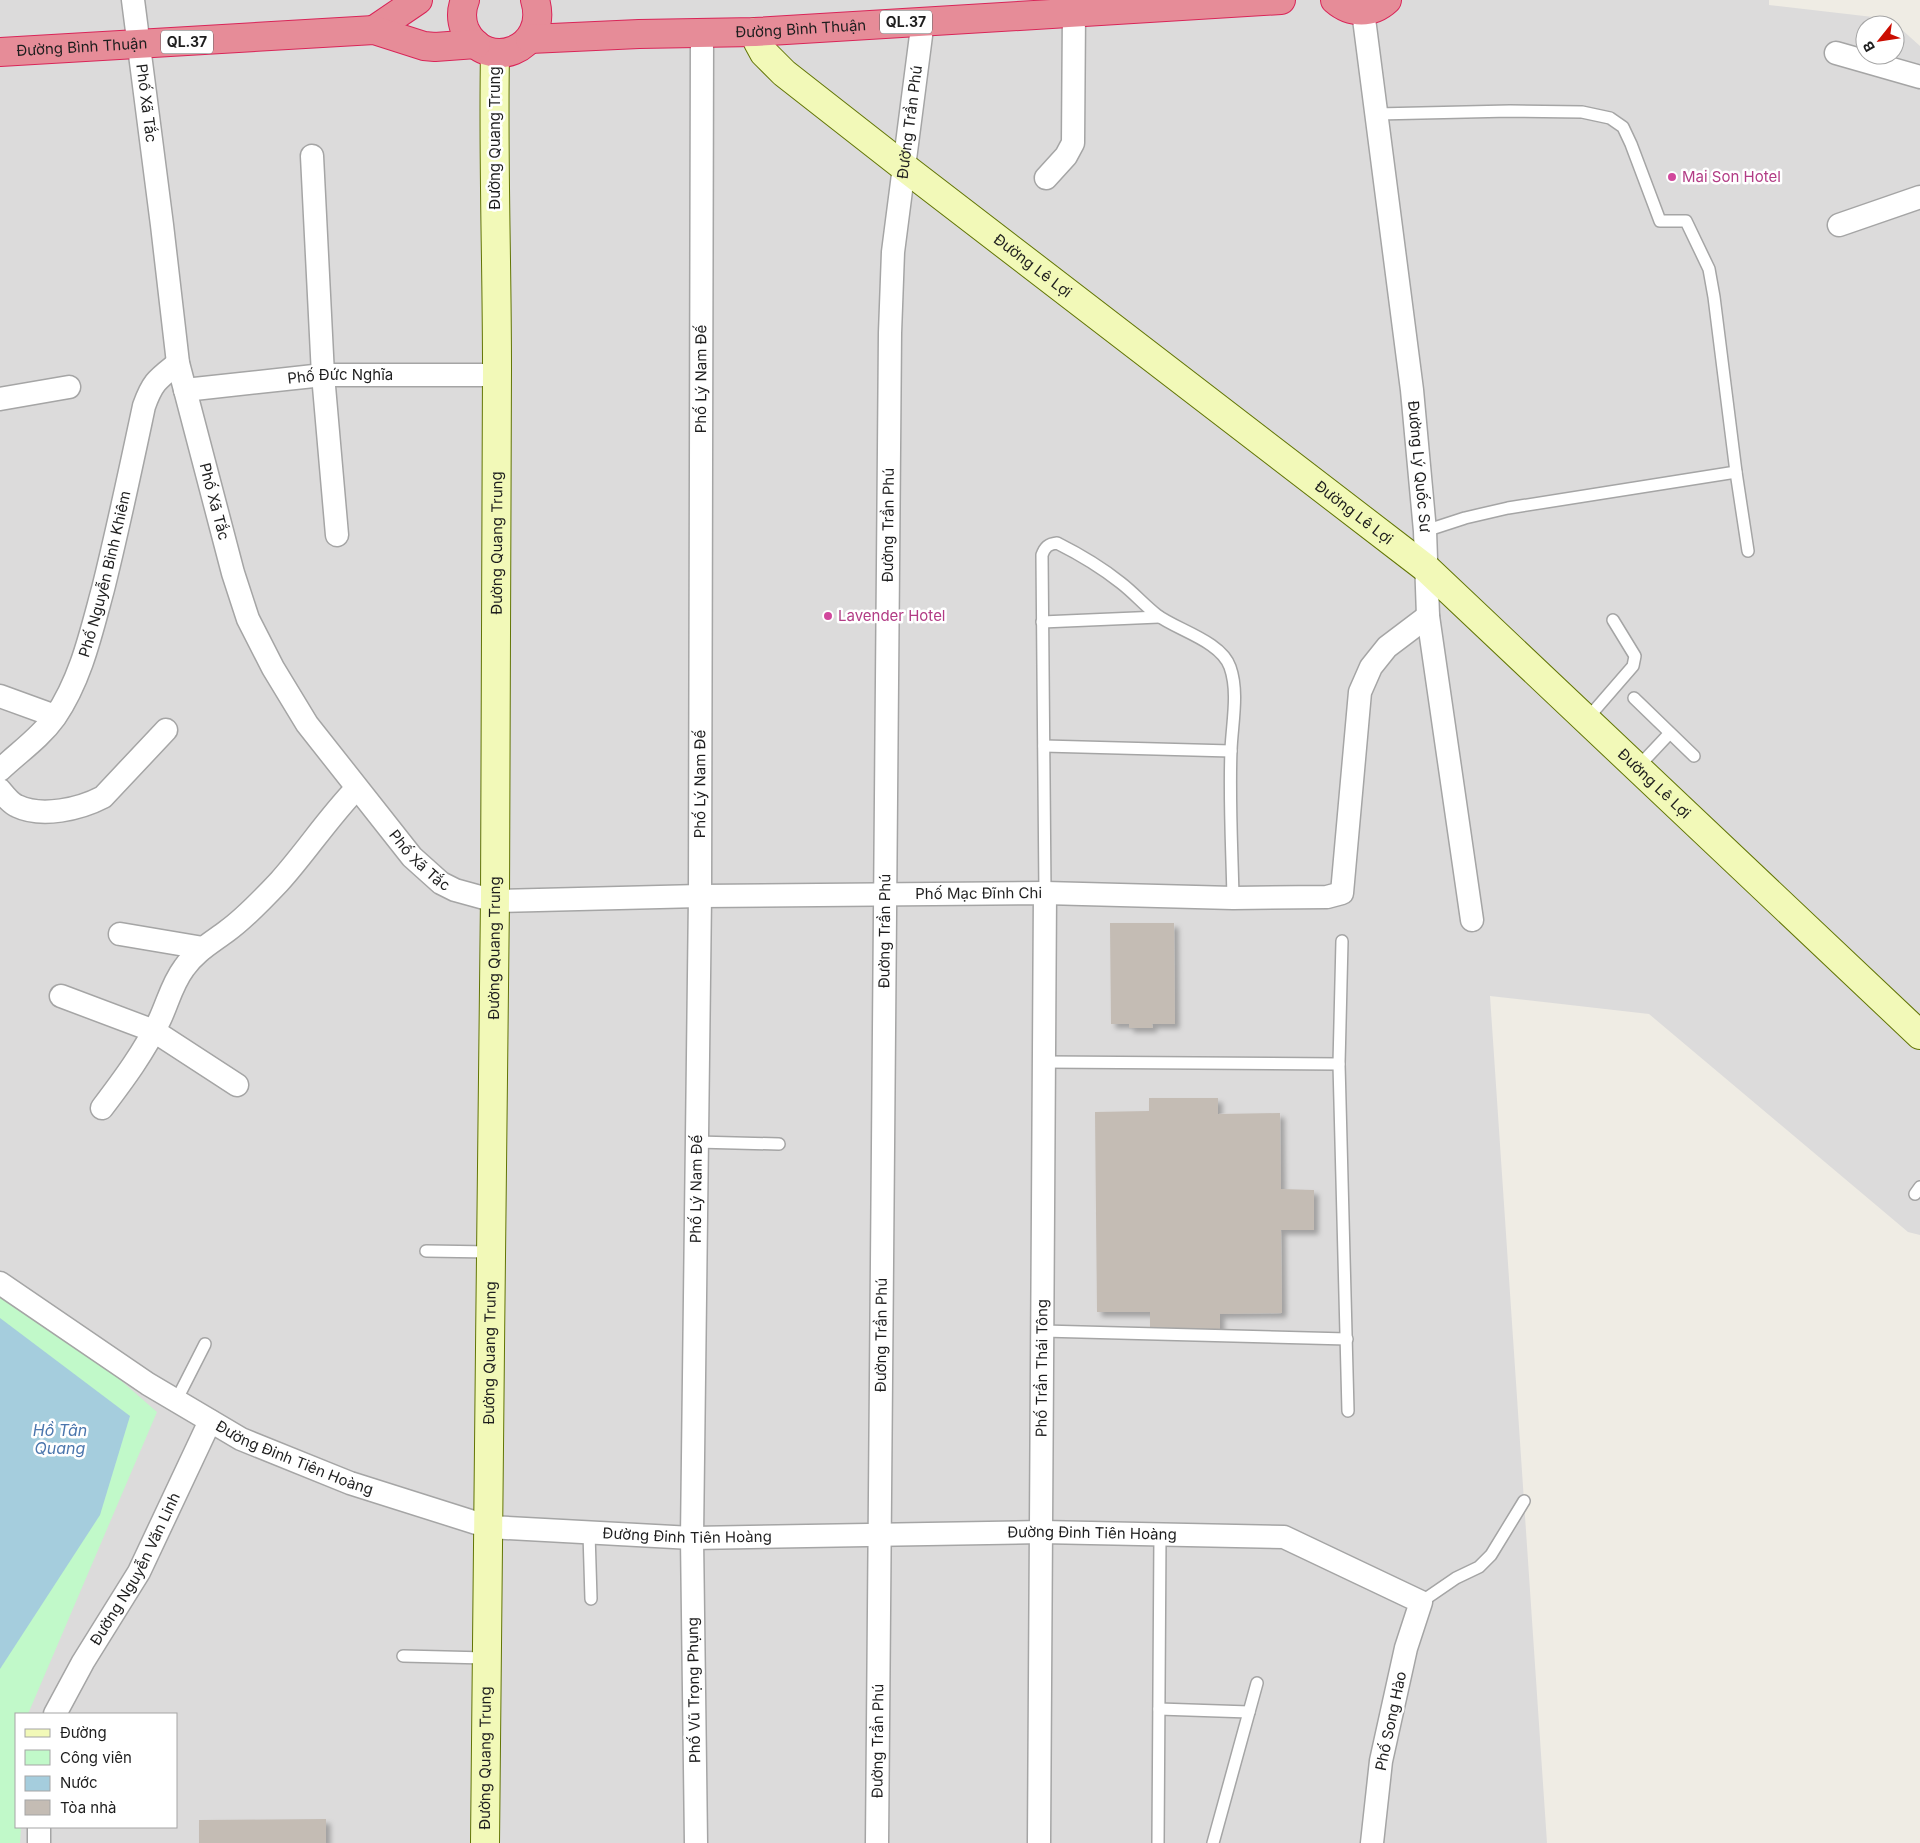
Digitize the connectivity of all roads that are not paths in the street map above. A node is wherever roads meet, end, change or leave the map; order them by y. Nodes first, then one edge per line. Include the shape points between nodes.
1 (133, 0) edge
2 (418, 0) edge
3 (464, 0) edge
4 (535, 0) edge
5 (1282, 0) edge
6 (1335, 0) edge
7 (1375, 6) edge
8 (1074, 12) junction
9 (923, 20) junction
10 (374, 30) junction
11 (702, 32) junction
12 (755, 32) junction
13 (530, 39) junction
14 (139, 45) junction
15 (485, 48) junction
16 (0, 52) edge
17 (1836, 54) dead end
18 (1920, 77) edge
19 (1377, 114) junction
20 (312, 156) dead end
21 (904, 167) junction
22 (1046, 178) dead end
23 (1920, 197) edge
24 (1839, 225) dead end
25 (178, 363) junction
26 (323, 375) junction
27 (497, 375) junction
28 (69, 387) dead end
29 (185, 390) junction
30 (0, 399) edge
31 (1736, 472) junction
32 (1426, 531) junction
33 (337, 535) dead end
34 (1748, 551) dead end
35 (1428, 569) junction
36 (1428, 616) junction
37 (1159, 617) junction
38 (1613, 620) dead end
39 (1042, 622) junction
40 (0, 696) edge
41 (1634, 698) dead end
42 (55, 716) junction
43 (1587, 719) junction
44 (166, 730) dead end
45 (1670, 734) junction
46 (1044, 746) junction
47 (1231, 751) junction
48 (1694, 756) dead end
49 (1637, 768) junction
50 (0, 770) edge
51 (356, 788) junction
52 (0, 790) edge
53 (1045, 893) junction
54 (886, 894) junction
55 (700, 896) junction
56 (1233, 898) junction
57 (495, 901) junction
58 (1472, 920) dead end
59 (120, 934) dead end
60 (1342, 941) dead end
61 (203, 948) junction
62 (61, 996) dead end
63 (154, 1031) junction
64 (1920, 1035) edge
65 (1044, 1062) junction
66 (1339, 1064) junction
67 (237, 1085) dead end
68 (102, 1108) dead end
69 (697, 1142) junction
70 (779, 1144) dead end
71 (426, 1251) dead end
72 (491, 1252) junction
73 (0, 1283) edge
74 (1043, 1331) junction
75 (1347, 1339) junction
76 (205, 1344) dead end
77 (176, 1401) junction
78 (1348, 1411) dead end
79 (210, 1421) junction
80 (1524, 1501) dead end
81 (489, 1527) junction
82 (1042, 1532) junction
83 (589, 1534) junction
84 (879, 1535) junction
85 (1160, 1535) junction
86 (692, 1538) junction
87 (590, 1599) dead end
88 (1421, 1602) junction
89 (403, 1656) dead end
90 (486, 1658) junction
91 (1257, 1683) dead end
92 (1159, 1709) junction
93 (1249, 1712) junction
94 (56, 1713) edge
95 (39, 1828) edge
96 (39, 1843) edge
97 (485, 1843) edge
98 (696, 1843) edge
99 (877, 1843) edge
100 (1038, 1843) edge
101 (1158, 1843) edge
102 (1213, 1843) edge
103 (1372, 1843) edge

1 - 14 street, Phố Xã Tắc
2 - 10 highway
3 - 15 highway via 463,25 468,36
4 - 13 highway via 538,20
5 - 8 highway, Đường Bình Thuận / QL.37
6 - 7 highway via 1351,10
7 - 19 street, Đường Lý Quốc Sư
8 - 9 highway, Đường Bình Thuận / QL.37
8 - 22 street via 1073,143
9 - 12 highway, Đường Bình Thuận / QL.37
9 - 21 street, Đường Trần Phú
10 - 14 highway, Đường Bình Thuận / QL.37
10 - 15 highway, Đường Bình Thuận / QL.37 via 424,46
11 - 12 highway, Đường Bình Thuận / QL.37
11 - 13 highway, Đường Bình Thuận / QL.37
11 - 55 street, Phố Lý Nam Đế
12 - 21 main road, Đường Lê Lợi via 764,53 784,73
13 - 15 highway, Đường Bình Thuận via 505,53
14 - 16 highway, Đường Bình Thuận / QL.37
14 - 25 street, Phố Xã Tắc
15 - 27 main road, Đường Quang Trung via 494,118
17 - 18 street
19 - 31 lane via 1582,112 1610,118 1622,128 1660,221 1686,221 1708,269 1717,314
19 - 32 street, Đường Lý Quốc Sư via 1412,390
20 - 26 street
21 - 35 main road, Đường Lê Lợi
21 - 54 street, Đường Trần Phú via 893,252 890,334
23 - 24 street
25 - 29 street, Phố Xã Tắc
25 - 42 street, Phố Nguyễn Bỉnh Khiêm via 150,388 92,628 76,677
26 - 27 street, Phố Đức Nghĩa
26 - 29 street, Phố Đức Nghĩa
26 - 33 street
27 - 57 main road, Đường Quang Trung
28 - 30 street
29 - 51 street, Phố Xã Tắc via 248,619 290,699
31 - 32 lane via 1508,508
31 - 34 lane
32 - 35 street, Đường Lý Quốc Sư
35 - 36 street, Đường Lý Quốc Sư
35 - 43 main road, Đường Lê Lợi
36 - 56 street, Phố Mạc Đĩnh Chi via 1387,647 1371,667 1360,692 1342,893 1327,897
36 - 58 street, Đường Lý Quốc Sư
37 - 39 lane
37 - 39 lane via 1122,584 1057,543 1050,544 1042,555
37 - 47 lane via 1209,644 1230,665 1234,690
38 - 43 lane via 1635,656 1633,666
39 - 46 lane
40 - 42 street
41 - 45 lane
42 - 50 street, Phố Nguyễn Bỉnh Khiêm via 38,738
43 - 49 main road, Đường Lê Lợi
44 - 52 street via 103,797 91,803 48,811 30,810 16,806
45 - 48 lane
45 - 49 lane
46 - 47 lane
46 - 53 lane
47 - 56 lane
49 - 64 main road, Đường Lê Lợi
51 - 57 street, Phố Xã Tắc via 412,857 441,883
51 - 61 street via 279,882 228,930
53 - 54 street, Phố Mạc Đĩnh Chi
53 - 56 street, Phố Mạc Đĩnh Chi
53 - 65 street, Phố Trần Thái Tông
54 - 55 street, Phố Mạc Đĩnh Chi
54 - 84 street, Đường Trần Phú
55 - 57 street, Phố Mạc Đĩnh Chi
55 - 69 street, Phố Lý Nam Đế
57 - 72 main road, Đường Quang Trung
59 - 61 street
60 - 66 lane
61 - 63 street via 176,979
62 - 63 street
63 - 67 street
63 - 68 street via 135,1065
65 - 66 lane
65 - 74 street, Phố Trần Thái Tông
66 - 75 lane
69 - 70 lane
69 - 86 street, Phố Lý Nam Đế
71 - 72 lane
72 - 81 main road, Đường Quang Trung
73 - 77 street, Đường Đinh Tiên Hoàng
74 - 75 lane
74 - 82 street, Phố Trần Thái Tông
75 - 78 lane
76 - 77 lane
77 - 79 street, Đường Đinh Tiên Hoàng
79 - 81 street, Đường Đinh Tiên Hoàng via 241,1439 350,1483
79 - 94 street, Đường Nguyễn Văn Linh via 139,1572
80 - 88 lane via 1491,1554 1479,1567
81 - 83 street, Đường Đinh Tiên Hoàng
81 - 90 main road, Đường Quang Trung
82 - 84 street, Đường Đinh Tiên Hoàng
82 - 85 street, Đường Đinh Tiên Hoàng
82 - 100 street, Phố Trần Thái Tông
83 - 86 street, Đường Đinh Tiên Hoàng
83 - 87 lane
84 - 86 street, Đường Đinh Tiên Hoàng
84 - 99 street, Đường Trần Phú
85 - 88 street, Đường Đinh Tiên Hoàng via 1284,1537
85 - 92 lane
86 - 98 street, Phố Vũ Trọng Phụng
88 - 103 street, Phố Song Hào via 1406,1648 1381,1761
89 - 90 lane
90 - 97 main road, Đường Quang Trung
91 - 93 lane
92 - 93 lane
92 - 101 lane
93 - 102 lane
95 - 96 street

